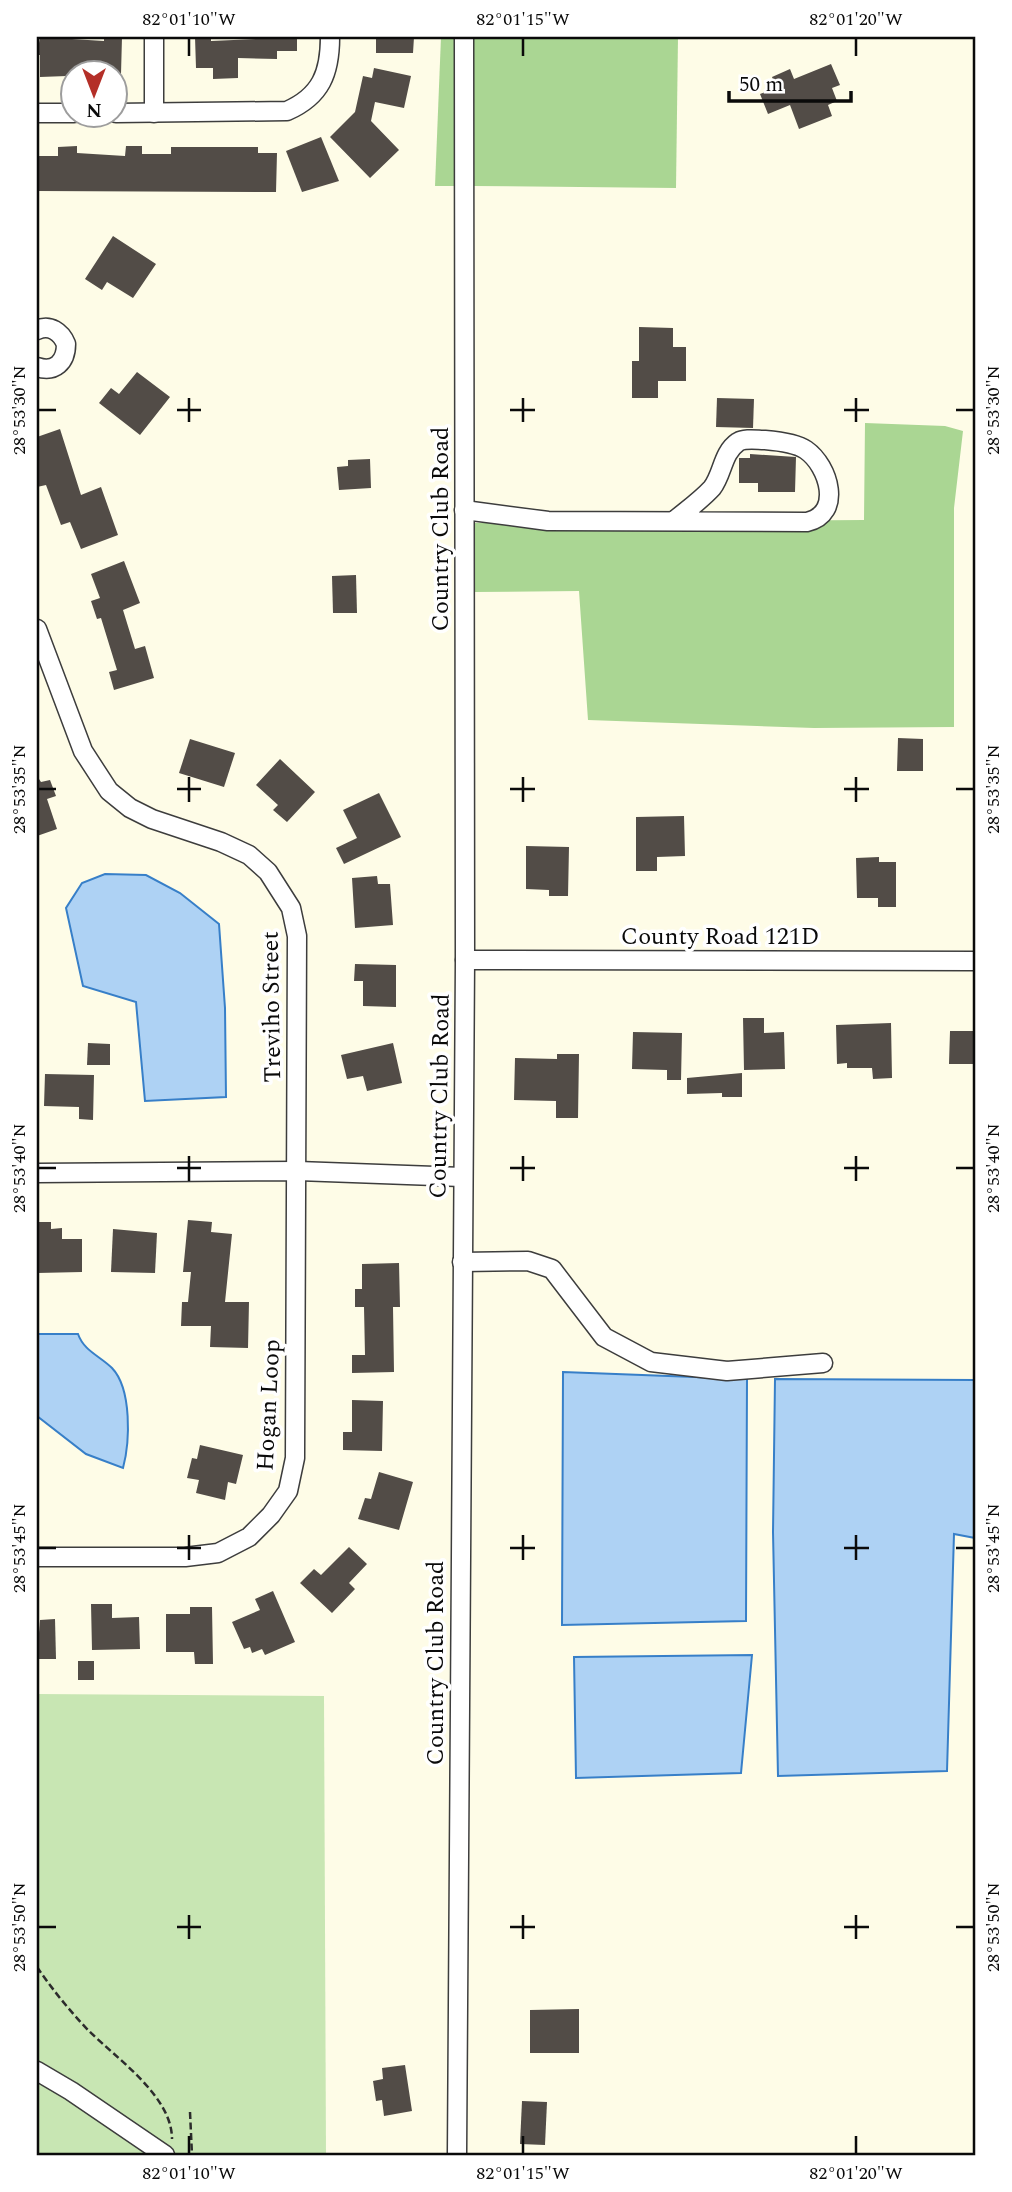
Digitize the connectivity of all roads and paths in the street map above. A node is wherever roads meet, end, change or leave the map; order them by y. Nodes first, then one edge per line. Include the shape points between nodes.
1 (154, 37) edge
2 (330, 37) edge
3 (464, 37) edge
4 (37, 113) edge
5 (60, 113) edge
6 (130, 113) edge
7 (154, 113) junction
8 (37, 330) edge
9 (37, 367) edge
10 (464, 510) junction
11 (675, 520) junction
12 (37, 629) edge
13 (465, 960) junction
14 (975, 961) edge
15 (298, 1171) junction
16 (37, 1173) edge
17 (462, 1177) junction
18 (462, 1262) junction
19 (823, 1363) dead end
20 (37, 1557) edge
21 (37, 1967) edge
22 (37, 2071) edge
23 (190, 2112) dead end
24 (169, 2152) edge
25 (192, 2155) edge
26 (457, 2155) edge

1 - 7 street
2 - 7 street via 327,72 319,88 305,103 287,111
3 - 10 street, Country Club Road
4 - 5 street
6 - 7 street
8 - 9 street via 57,331 66,352 58,366
10 - 11 street via 548,521
10 - 13 street, Country Club Road
11 - 11 street via 819,519 828,502 826,474 804,448 745,440 730,449 711,488
12 - 15 street, Treviho Street via 83,751 108,791 152,819 249,855 282,891 297,936
13 - 14 street, County Road 121D
13 - 17 street, Country Club Road
15 - 16 street
15 - 17 street
15 - 20 street, Hogan Loop via 295,1458 288,1491 249,1537 218,1553
17 - 18 street, Country Club Road
18 - 19 street via 528,1261 552,1269 604,1337 651,1362 727,1371
18 - 26 street, Country Club Road
21 - 24 path via 61,2001 163,2106 172,2126
22 - 24 street
23 - 25 path

